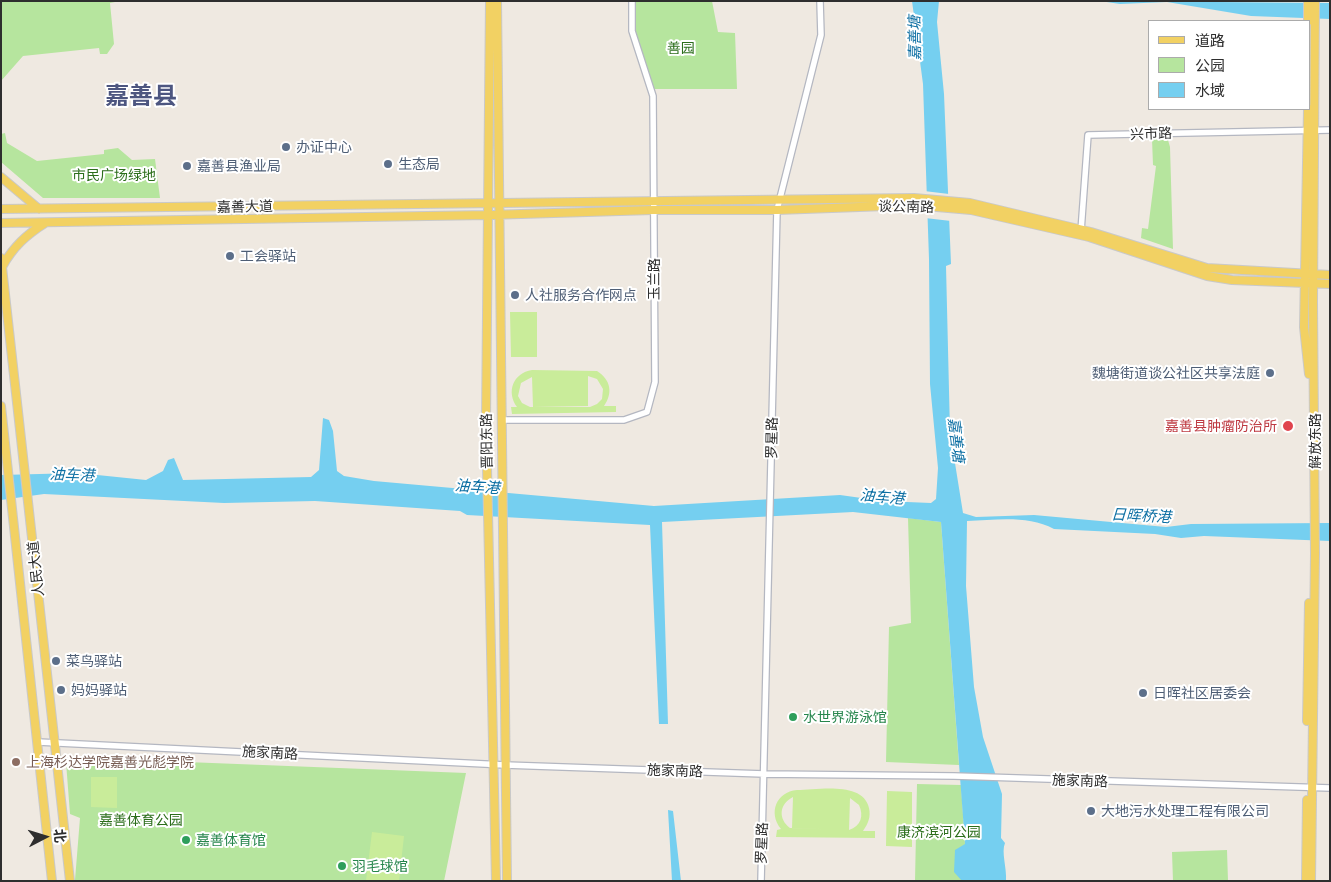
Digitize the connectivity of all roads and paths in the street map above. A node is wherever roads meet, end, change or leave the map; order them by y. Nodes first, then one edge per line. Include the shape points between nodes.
1 (490, 1) edge
2 (497, 1) edge
3 (632, 1) edge
4 (820, 1) edge
5 (1308, 1) edge
6 (1315, 1) edge
7 (1310, 20) edge
8 (1311, 24) edge
9 (1308, 110) edge
10 (1311, 129) junction
11 (1330, 130) edge
12 (1, 177) edge
13 (779, 201) junction
14 (914, 201) junction
15 (488, 204) junction
16 (499, 204) junction
17 (653, 205) junction
18 (1, 209) edge
19 (39, 209) junction
20 (777, 210) junction
21 (499, 214) junction
22 (488, 215) junction
23 (47, 222) junction
24 (1, 223) edge
25 (1081, 232) junction
26 (1, 258) edge
27 (2, 267) edge
28 (1305, 274) junction
29 (1315, 274) junction
30 (1330, 275) edge
31 (1305, 283) junction
32 (1314, 284) junction
33 (1330, 284) edge
34 (1, 406) edge
35 (501, 420) junction
36 (1312, 509) junction
37 (38, 742) junction
38 (54, 743) junction
39 (493, 764) junction
40 (506, 765) junction
41 (764, 774) junction
42 (1330, 788) edge
43 (1309, 789) junction
44 (69, 877) edge
45 (52, 881) edge
46 (496, 881) edge
47 (507, 881) edge
48 (761, 881) edge
49 (1306, 881) edge
50 (1311, 881) edge

1 - 15 main road, 晋阳东路
2 - 16 main road, 晋阳东路
3 - 17 street, 玉兰路 via 632,30 653,96
4 - 13 street, 罗星路 via 821,36
5 - 7 main road, 解放东路
6 - 8 main road, 解放东路
8 - 10 main road, 解放东路
9 - 10 main road, 解放东路
10 - 11 street
10 - 25 street, 兴市路 via 1088,135
10 - 28 main road, 解放东路
10 - 29 main road, 解放东路
12 - 19 main road
13 - 14 main road, 谈公南路
13 - 17 main road, 谈公南路
13 - 20 street, 罗星路
14 - 20 main road, 谈公南路
14 - 25 main road, 谈公南路 via 971,206
15 - 16 main road, 谈公南路
15 - 19 main road, 嘉善大道
15 - 22 main road, 晋阳东路
16 - 17 main road, 谈公南路
16 - 21 main road, 晋阳东路
17 - 20 main road, 谈公南路
17 - 21 main road, 谈公南路
17 - 35 street, 玉兰路 via 655,382 647,412 624,420
18 - 19 main road, 嘉善大道
20 - 41 street, 罗星路
21 - 22 main road, 谈公南路
21 - 35 main road, 晋阳东路
22 - 23 main road, 嘉善大道
22 - 39 main road, 晋阳东路 via 487,477
23 - 24 main road, 嘉善大道
23 - 27 main road via 26,235
25 - 28 main road, 谈公南路 via 1207,268
25 - 31 main road, 谈公南路 via 1207,276
26 - 27 main road, 人民大道
27 - 38 main road, 人民大道
28 - 29 main road, 谈公南路
28 - 31 main road, 解放东路
29 - 30 main road, 谈公南路
29 - 32 main road, 解放东路
31 - 32 main road, 谈公南路
31 - 36 main road, 解放东路
32 - 33 main road, 谈公南路
32 - 36 main road, 解放东路
34 - 37 main road, 人民大道
35 - 40 main road, 晋阳东路
36 - 43 main road, 解放东路
37 - 38 street, 施家南路
37 - 45 main road, 人民大道
38 - 39 street, 施家南路
38 - 44 main road, 人民大道
39 - 40 street, 施家南路
39 - 46 main road, 晋阳东路
40 - 41 street, 施家南路
40 - 47 main road, 晋阳东路
41 - 43 street, 施家南路 via 954,776
41 - 48 street, 罗星路
42 - 43 street, 施家南路
43 - 49 main road, 解放东路
43 - 50 main road, 解放东路

